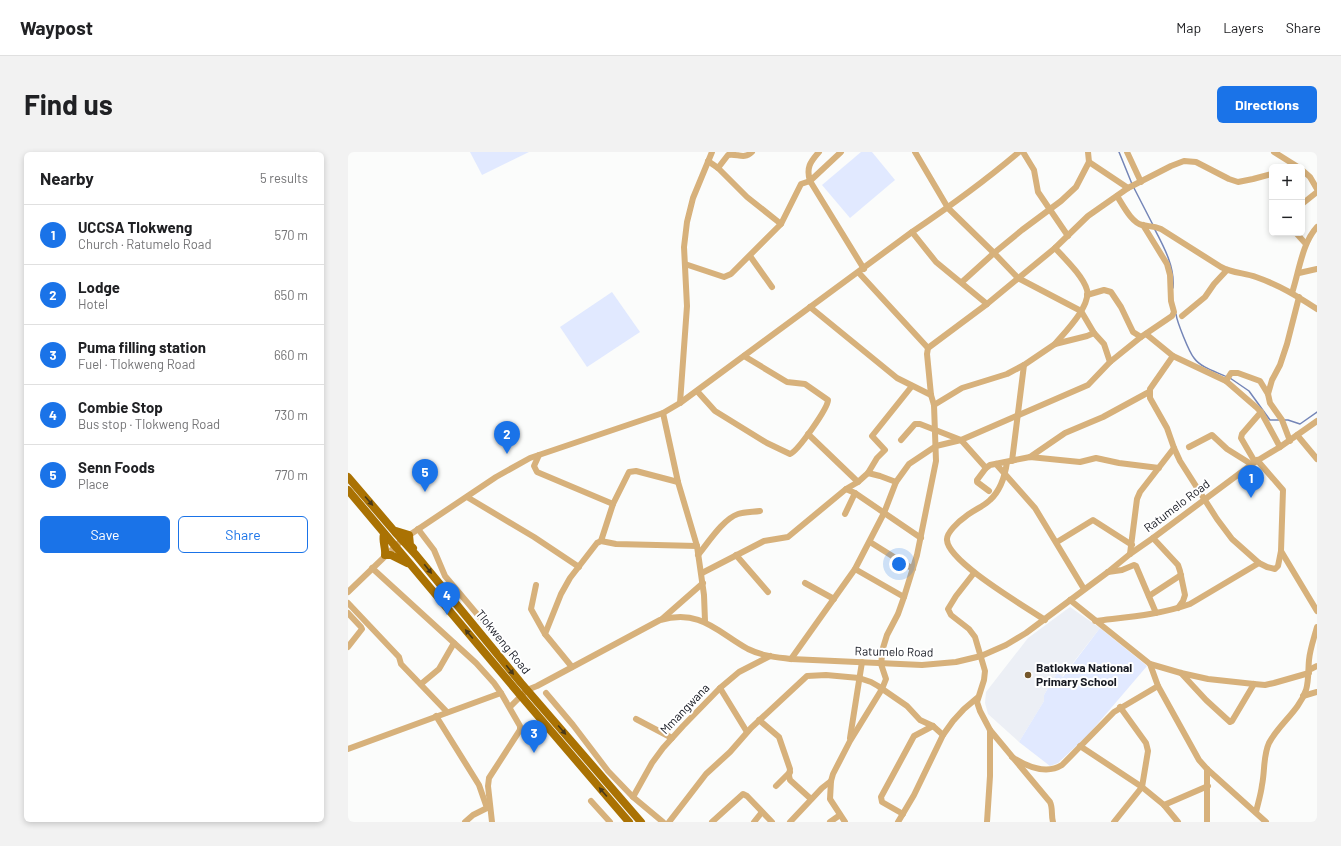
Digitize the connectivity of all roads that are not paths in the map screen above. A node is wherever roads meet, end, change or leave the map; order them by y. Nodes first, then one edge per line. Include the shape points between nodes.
1 (712, 152) edge
2 (752, 152) edge
3 (819, 152) edge
4 (841, 152) edge
5 (915, 152) edge
6 (1019, 152) edge
7 (1023, 152) edge
8 (1088, 152) edge
9 (1127, 152) edge
10 (1274, 152) edge
11 (708, 161) junction
12 (1089, 162) junction
13 (1290, 162) junction
14 (1287, 164) edge
15 (1293, 164) edge
16 (718, 168) junction
17 (1305, 173) edge
18 (1269, 175) edge
19 (810, 181) junction
20 (1141, 182) junction
21 (1316, 185) edge
22 (1128, 188) junction
23 (1117, 196) junction
24 (1305, 200) edge
25 (948, 208) junction
26 (1050, 209) junction
27 (781, 224) junction
28 (1142, 225) junction
29 (1317, 227) edge
30 (912, 232) junction
31 (1068, 236) junction
32 (1299, 236) edge
33 (1306, 244) junction
34 (1055, 248) junction
35 (994, 252) junction
36 (750, 256) junction
37 (685, 264) junction
38 (1317, 269) edge
39 (1227, 270) junction
40 (861, 271) junction
41 (1299, 273) junction
42 (1018, 278) junction
43 (962, 282) junction
44 (772, 287) dead end
45 (1292, 293) junction
46 (1087, 295) junction
47 (1299, 297) junction
48 (987, 304) junction
49 (810, 307) junction
50 (1317, 309) edge
51 (1081, 311) junction
52 (1182, 316) dead end
53 (1094, 333) junction
54 (1146, 334) junction
55 (1141, 338) junction
56 (1055, 344) junction
57 (928, 348) junction
58 (744, 356) junction
59 (1173, 356) junction
60 (1110, 362) junction
61 (1024, 365) junction
62 (1272, 380) junction
63 (1226, 381) junction
64 (1260, 381) junction
65 (912, 386) junction
66 (697, 391) junction
67 (1149, 392) junction
68 (1268, 394) junction
69 (931, 395) junction
70 (680, 403) junction
71 (934, 405) junction
72 (1261, 412) junction
73 (663, 413) junction
74 (1019, 414) junction
75 (1317, 421) edge
76 (936, 429) junction
77 (808, 434) junction
78 (1297, 435) junction
79 (901, 440) dead end
80 (961, 440) junction
81 (1290, 441) junction
82 (936, 446) junction
83 (1189, 447) dead end
84 (1280, 447) junction
85 (1174, 448) junction
86 (539, 455) junction
87 (1030, 457) junction
88 (1317, 459) edge
89 (1010, 462) junction
90 (1254, 462) junction
91 (996, 464) junction
92 (986, 468) junction
93 (1159, 468) junction
94 (868, 473) junction
95 (1006, 476) junction
96 (348, 477) edge
97 (678, 482) junction
98 (858, 482) junction
99 (896, 482) junction
100 (846, 488) junction
101 (348, 490) edge
102 (989, 491) dead end
103 (855, 493) junction
104 (467, 497) junction
105 (1204, 499) junction
106 (613, 504) junction
107 (760, 511) dead end
108 (884, 513) junction
109 (845, 514) dead end
110 (418, 529) junction
111 (384, 534) junction
112 (406, 538) junction
113 (921, 538) junction
114 (1153, 538) junction
115 (601, 541) junction
116 (870, 542) junction
117 (1057, 542) junction
118 (1132, 545) junction
119 (697, 546) junction
120 (395, 547) junction
121 (1281, 550) junction
122 (1130, 554) junction
123 (698, 555) junction
124 (736, 555) junction
125 (385, 556) junction
126 (410, 563) junction
127 (1260, 563) junction
128 (579, 567) junction
129 (372, 568) junction
130 (855, 569) junction
131 (913, 569) junction
132 (1108, 572) junction
133 (702, 573) junction
134 (974, 573) junction
135 (1181, 575) junction
136 (703, 583) junction
137 (805, 583) dead end
138 (536, 585) dead end
139 (1084, 589) junction
140 (348, 592) edge
141 (768, 592) dead end
142 (1149, 596) junction
143 (904, 597) junction
144 (834, 599) junction
145 (1070, 600) junction
146 (348, 603) edge
147 (1178, 608) junction
148 (1317, 610) edge
149 (348, 612) edge
150 (1156, 613) junction
151 (660, 620) junction
152 (1045, 620) junction
153 (705, 621) junction
154 (1095, 621) junction
155 (1317, 627) edge
156 (546, 634) junction
157 (454, 643) junction
158 (348, 647) edge
159 (770, 656) junction
160 (981, 656) junction
161 (791, 658) junction
162 (862, 662) junction
163 (881, 664) junction
164 (1150, 664) junction
165 (1317, 666) edge
166 (572, 667) junction
167 (525, 671) dead end
168 (1309, 672) junction
169 (1181, 674) junction
170 (859, 678) junction
171 (421, 684) junction
172 (1254, 684) junction
173 (1158, 686) junction
174 (720, 688) junction
175 (882, 689) junction
176 (527, 690) junction
177 (1317, 692) edge
178 (501, 693) junction
179 (546, 693) dead end
180 (521, 696) junction
181 (1303, 696) junction
182 (977, 698) junction
183 (510, 707) junction
184 (1120, 707) junction
185 (448, 712) junction
186 (436, 716) junction
187 (636, 719) dead end
188 (759, 720) junction
189 (932, 726) junction
190 (990, 730) junction
191 (747, 732) junction
192 (943, 735) junction
193 (672, 738) junction
194 (850, 741) junction
195 (1080, 746) junction
196 (348, 750) edge
197 (1012, 757) junction
198 (1207, 769) junction
199 (790, 772) junction
200 (831, 781) junction
201 (776, 786) dead end
202 (1208, 786) junction
203 (1142, 787) junction
204 (819, 791) junction
205 (633, 797) junction
206 (830, 798) junction
207 (811, 799) junction
208 (591, 801) dead end
209 (1164, 805) junction
210 (488, 808) junction
211 (762, 812) junction
212 (1256, 812) junction
213 (903, 814) junction
214 (840, 815) junction
215 (716, 821) edge
216 (1264, 821) edge
217 (465, 822) edge
218 (492, 822) edge
219 (610, 822) edge
220 (629, 822) edge
221 (642, 822) edge
222 (663, 822) edge
223 (669, 822) edge
224 (754, 822) edge
225 (772, 822) edge
226 (790, 822) edge
227 (830, 822) edge
228 (845, 822) edge
229 (898, 822) edge
230 (987, 822) edge
231 (1053, 822) edge
232 (1114, 822) edge
233 (1178, 822) edge
234 (1207, 822) edge

1 - 11 street
2 - 16 street via 744,157 728,155
3 - 19 street via 808,166
4 - 19 street
5 - 25 street
6 - 25 street
7 - 26 street via 1034,170 1038,192
8 - 12 street
9 - 20 street
10 - 13 street
11 - 16 street
11 - 37 street via 693,198 687,222
12 - 22 street
12 - 26 street via 1076,187
13 - 14 street
13 - 15 street
16 - 27 street via 747,197
17 - 21 street
18 - 20 street via 1238,182 1188,161 1171,166
19 - 27 street via 801,184
19 - 40 street
20 - 22 street
21 - 24 street
22 - 23 street
23 - 28 street via 1132,218
23 - 31 street via 1088,216
25 - 30 street
25 - 35 street
26 - 31 street
26 - 35 street
27 - 36 street
28 - 39 street via 1152,225 1161,229
28 - 54 street via 1167,264 1174,312 1171,317
29 - 33 street
30 - 40 street
30 - 43 street via 936,262
31 - 34 street
32 - 33 street
33 - 41 street
34 - 42 street
34 - 46 street via 1082,280
35 - 42 street
35 - 43 street
36 - 37 street via 731,274 724,277
36 - 44 street
37 - 70 street via 688,306
38 - 41 street
39 - 45 street via 1262,279
39 - 52 street via 1206,297
40 - 49 street
40 - 57 street
41 - 45 street
42 - 48 street
42 - 51 street
43 - 48 street
45 - 47 street
46 - 51 street
46 - 55 street via 1104,290 1111,292 1133,332
47 - 50 street
47 - 62 street via 1287,344
48 - 57 street
49 - 58 street
49 - 65 street via 897,378
51 - 53 street
51 - 56 street
53 - 56 street
53 - 60 street via 1104,344
54 - 55 street
54 - 59 street
55 - 60 street
56 - 61 street
57 - 69 street
58 - 66 street
58 - 77 street via 787,382 805,384 827,398 827,406
59 - 63 street
59 - 67 street
60 - 74 street via 1088,385
61 - 71 street via 1007,374 962,388
61 - 74 street
62 - 64 street
62 - 68 street
63 - 64 street via 1231,373
63 - 72 street
64 - 68 street
65 - 69 street
65 - 94 street via 872,436 885,450
66 - 70 street
66 - 77 street via 715,411 790,454
67 - 85 street
67 - 87 street via 1065,434
68 - 81 street via 1270,403 1282,420
69 - 71 street
70 - 73 street
71 - 76 street
72 - 84 street
72 - 90 street via 1241,438
73 - 86 street
73 - 97 street
74 - 80 street
74 - 89 street
75 - 78 street, Ratumelo Road
76 - 79 street via 915,424
76 - 80 street
76 - 82 street
77 - 98 street
78 - 81 street, Ratumelo Road
78 - 88 street
80 - 82 street
80 - 92 street
81 - 84 street, Ratumelo Road
82 - 99 street via 909,464
82 - 113 street via 936,461
83 - 90 street via 1212,435 1227,449
84 - 90 street, Ratumelo Road
85 - 93 street
85 - 105 street
86 - 104 street via 496,477
86 - 106 street via 534,466 537,472
87 - 89 street
87 - 93 street via 1080,462 1096,458
89 - 91 street
89 - 95 street
90 - 105 street, Ratumelo Road
90 - 121 street via 1283,490
91 - 92 street
91 - 95 street
92 - 102 street via 976,480
93 - 118 street via 1140,492 1136,505
94 - 98 street
94 - 99 street
95 - 117 street via 1036,508
95 - 134 street via 990,500 964,517 947,538 949,548
96 -> 112 main road via 390,525
97 - 106 street via 631,471
97 - 119 street
98 - 100 street
99 - 108 street
100 - 103 street
100 - 124 street via 788,537 764,541
101 - 111 main road, Tlokweng Road
103 - 108 street
103 - 109 street
104 - 110 street
104 - 128 street
105 - 114 street, Ratumelo Road
105 - 127 street via 1232,539
106 - 115 street
107 - 123 street via 738,514 731,518 719,528
108 - 113 street
108 - 116 street
110 - 112 street
110 - 167 street via 434,550 445,576
111 - 120 main road, Tlokweng Road
111 - 125 main road
112 - 120 street
112 -> 176 main road, Tlokweng Road via 416,555
113 - 131 street
114 - 122 street, Ratumelo Road
114 - 135 street via 1178,565
115 - 119 street via 616,544
115 - 128 street
116 - 130 street
116 - 131 street
117 - 118 street via 1093,520
117 - 139 street
118 - 122 street
119 - 123 street
120 - 125 street
120 - 126 main road, Tlokweng Road
121 - 127 street via 1278,566 1274,569
121 - 148 street
122 - 132 street, Ratumelo Road
123 - 133 street
124 - 133 street
124 - 141 street
125 - 126 main road via 391,555
125 - 129 street
180 -> 126 main road, Tlokweng Road
127 - 147 street via 1203,597
128 - 156 street via 561,594
129 - 140 street
129 - 157 street
130 - 143 street
130 - 144 street
131 - 143 street
132 - 139 street, Ratumelo Road
132 - 142 street via 1135,566
133 - 136 street
134 - 152 street
134 - 160 street via 948,609 972,632
135 - 142 street
135 - 147 street via 1185,595
136 - 151 street
136 - 153 street
137 - 144 street
138 - 156 street via 531,609
139 - 145 street, Ratumelo Road
142 - 150 street
143 - 163 street via 887,635
144 - 161 street
145 - 152 street, Ratumelo Road
145 - 154 street
146 - 171 street via 399,656 401,664
147 - 150 street
149 - 158 street via 362,630
150 - 154 street
151 - 153 street, Ratumelo Road via 685,617
151 - 166 street, Ratumelo Road
152 - 160 street, Ratumelo Road via 1006,646
153 - 159 street, Ratumelo Road via 748,649
154 - 164 street
155 - 168 street via 1311,648
156 - 166 street
157 - 171 street via 439,669
157 - 178 street via 476,663
159 - 161 street, Ratumelo Road
159 - 174 street, Mmangwana via 739,672
160 - 163 street, Ratumelo Road via 922,666
160 - 182 street via 985,671
161 - 162 street, Ratumelo Road
162 - 163 street, Ratumelo Road
162 - 170 street
163 - 175 street via 886,678
164 - 169 street
164 - 173 street
165 - 168 street
166 - 176 street, Ratumelo Road
168 - 172 street via 1265,685
168 - 181 street
169 - 172 street
169 - 172 street via 1230,722
170 - 175 street
170 - 188 street via 826,675 804,677
170 - 194 street
171 - 185 street
173 - 184 street
173 - 198 street via 1199,760
174 - 191 street
174 - 193 street, Mmangwana
175 - 189 street via 911,710 920,720
175 - 194 street
176 - 180 street, Ratumelo Road
176 -> 221 main road, Tlokweng Road
177 - 181 street
178 - 183 street
178 - 185 street
179 - 205 street via 598,759
180 - 183 street, Ratumelo Road
220 -> 180 main road, Tlokweng Road
181 - 212 street via 1268,745
182 - 190 street via 977,706
182 - 192 street via 964,709
183 - 210 street via 520,728 489,778
184 - 195 street
184 - 203 street via 1148,747
185 - 186 street
186 - 196 street
186 - 210 street via 479,785
187 - 193 street
188 - 191 street
188 - 199 street via 778,736
189 - 192 street
189 - 213 street via 914,736 881,797 882,802
190 - 197 street
190 - 230 street
191 - 223 street via 706,774
192 - 213 street
193 - 205 street, Mmangwana via 648,769
194 - 200 street
195 - 197 street via 1059,767 1049,769 1028,766
195 - 203 street
197 - 231 street via 1050,802
198 - 202 street
198 - 212 street
199 - 201 street
199 - 207 street via 790,780
200 - 204 street
200 - 206 street
202 - 209 street
202 - 234 street
203 - 209 street
203 - 232 street
204 - 206 street
204 - 207 street
205 - 222 street
206 - 214 street
207 - 226 street
208 - 219 street
209 - 233 street
210 - 217 street via 472,815
210 - 218 street
211 - 215 street via 742,794
211 - 224 street
211 - 225 street
212 - 216 street
213 - 229 street
214 - 227 street
214 - 228 street

